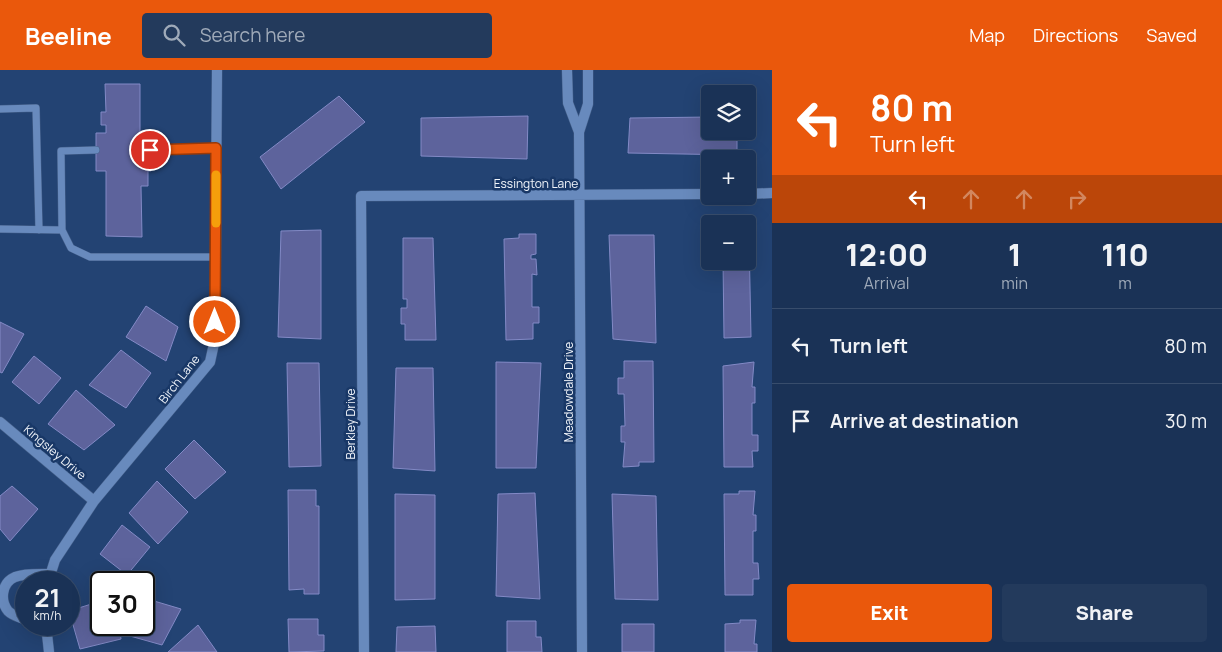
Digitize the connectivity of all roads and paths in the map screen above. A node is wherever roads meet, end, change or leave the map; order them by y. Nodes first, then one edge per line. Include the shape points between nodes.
1 (217, 70) edge
2 (567, 70) edge
3 (588, 70) edge
4 (0, 109) edge
5 (579, 132) junction
6 (216, 148) junction
7 (96, 150) dead end
8 (150, 150) dead end
9 (772, 193) edge
10 (701, 194) edge
11 (756, 194) edge
12 (579, 195) junction
13 (361, 196) joint
14 (0, 229) edge
15 (39, 230) junction
16 (62, 230) junction
17 (216, 257) junction
18 (0, 422) edge
19 (94, 501) junction
20 (51, 571) edge
21 (15, 578) edge
22 (15, 616) edge
23 (46, 636) edge
24 (49, 652) edge
25 (364, 652) edge
26 (582, 652) edge

1 - 6 street, Birch Lane
2 - 5 street, Meadowdale Drive via 568,103
3 - 5 street, Meadowdale Drive via 588,104
4 - 15 lane via 36,108
5 - 12 street, Meadowdale Drive
6 - 8 lane
6 - 17 street, Birch Lane
7 - 16 lane via 61,151
9 - 11 street
10 - 12 street, Essington Lane
12 - 13 street, Essington Lane
12 - 26 street, Meadowdale Drive
13 - 25 street, Berkley Drive
14 - 15 lane
15 - 16 lane
16 - 17 lane via 71,248 90,257
17 - 19 street, Birch Lane via 215,339 210,362
18 - 19 street, Kingsley Drive
19 - 20 street, Birch Lane via 55,560
21 - 22 street, Birch Lane via 2,592 4,605
23 - 24 street

